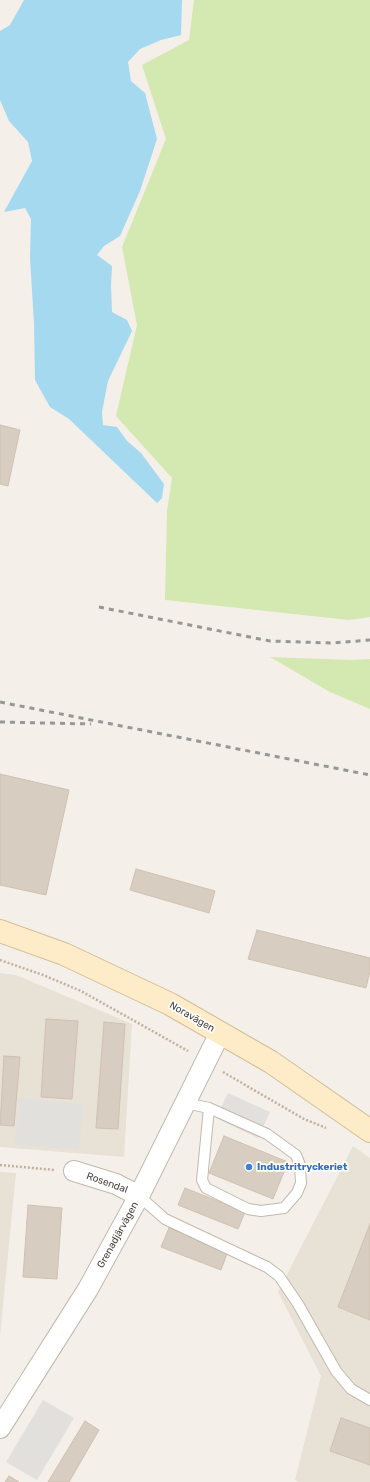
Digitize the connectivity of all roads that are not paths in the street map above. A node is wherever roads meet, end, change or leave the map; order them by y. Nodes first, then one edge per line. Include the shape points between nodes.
1 (0, 931) edge
2 (220, 1033) junction
3 (185, 1104) junction
4 (209, 1108) junction
5 (370, 1131) edge
6 (74, 1171) road end
7 (139, 1196) junction
8 (370, 1400) edge
9 (0, 1428) edge

1 - 2 street, Noravägen via 64,954 139,988
2 - 3 street, Grenadjärvägen
2 - 5 street, Noravägen via 271,1062
3 - 4 lane
3 - 7 street, Grenadjärvägen
4 - 4 lane via 267,1134 296,1156 300,1164 301,1183 297,1193 284,1208 248,1210 206,1188 202,1175
6 - 7 street, Rosendal via 116,1184
7 - 8 lane via 165,1219 267,1267 279,1276 336,1371 350,1389
7 - 9 street, Grenadjärvägen via 88,1289

